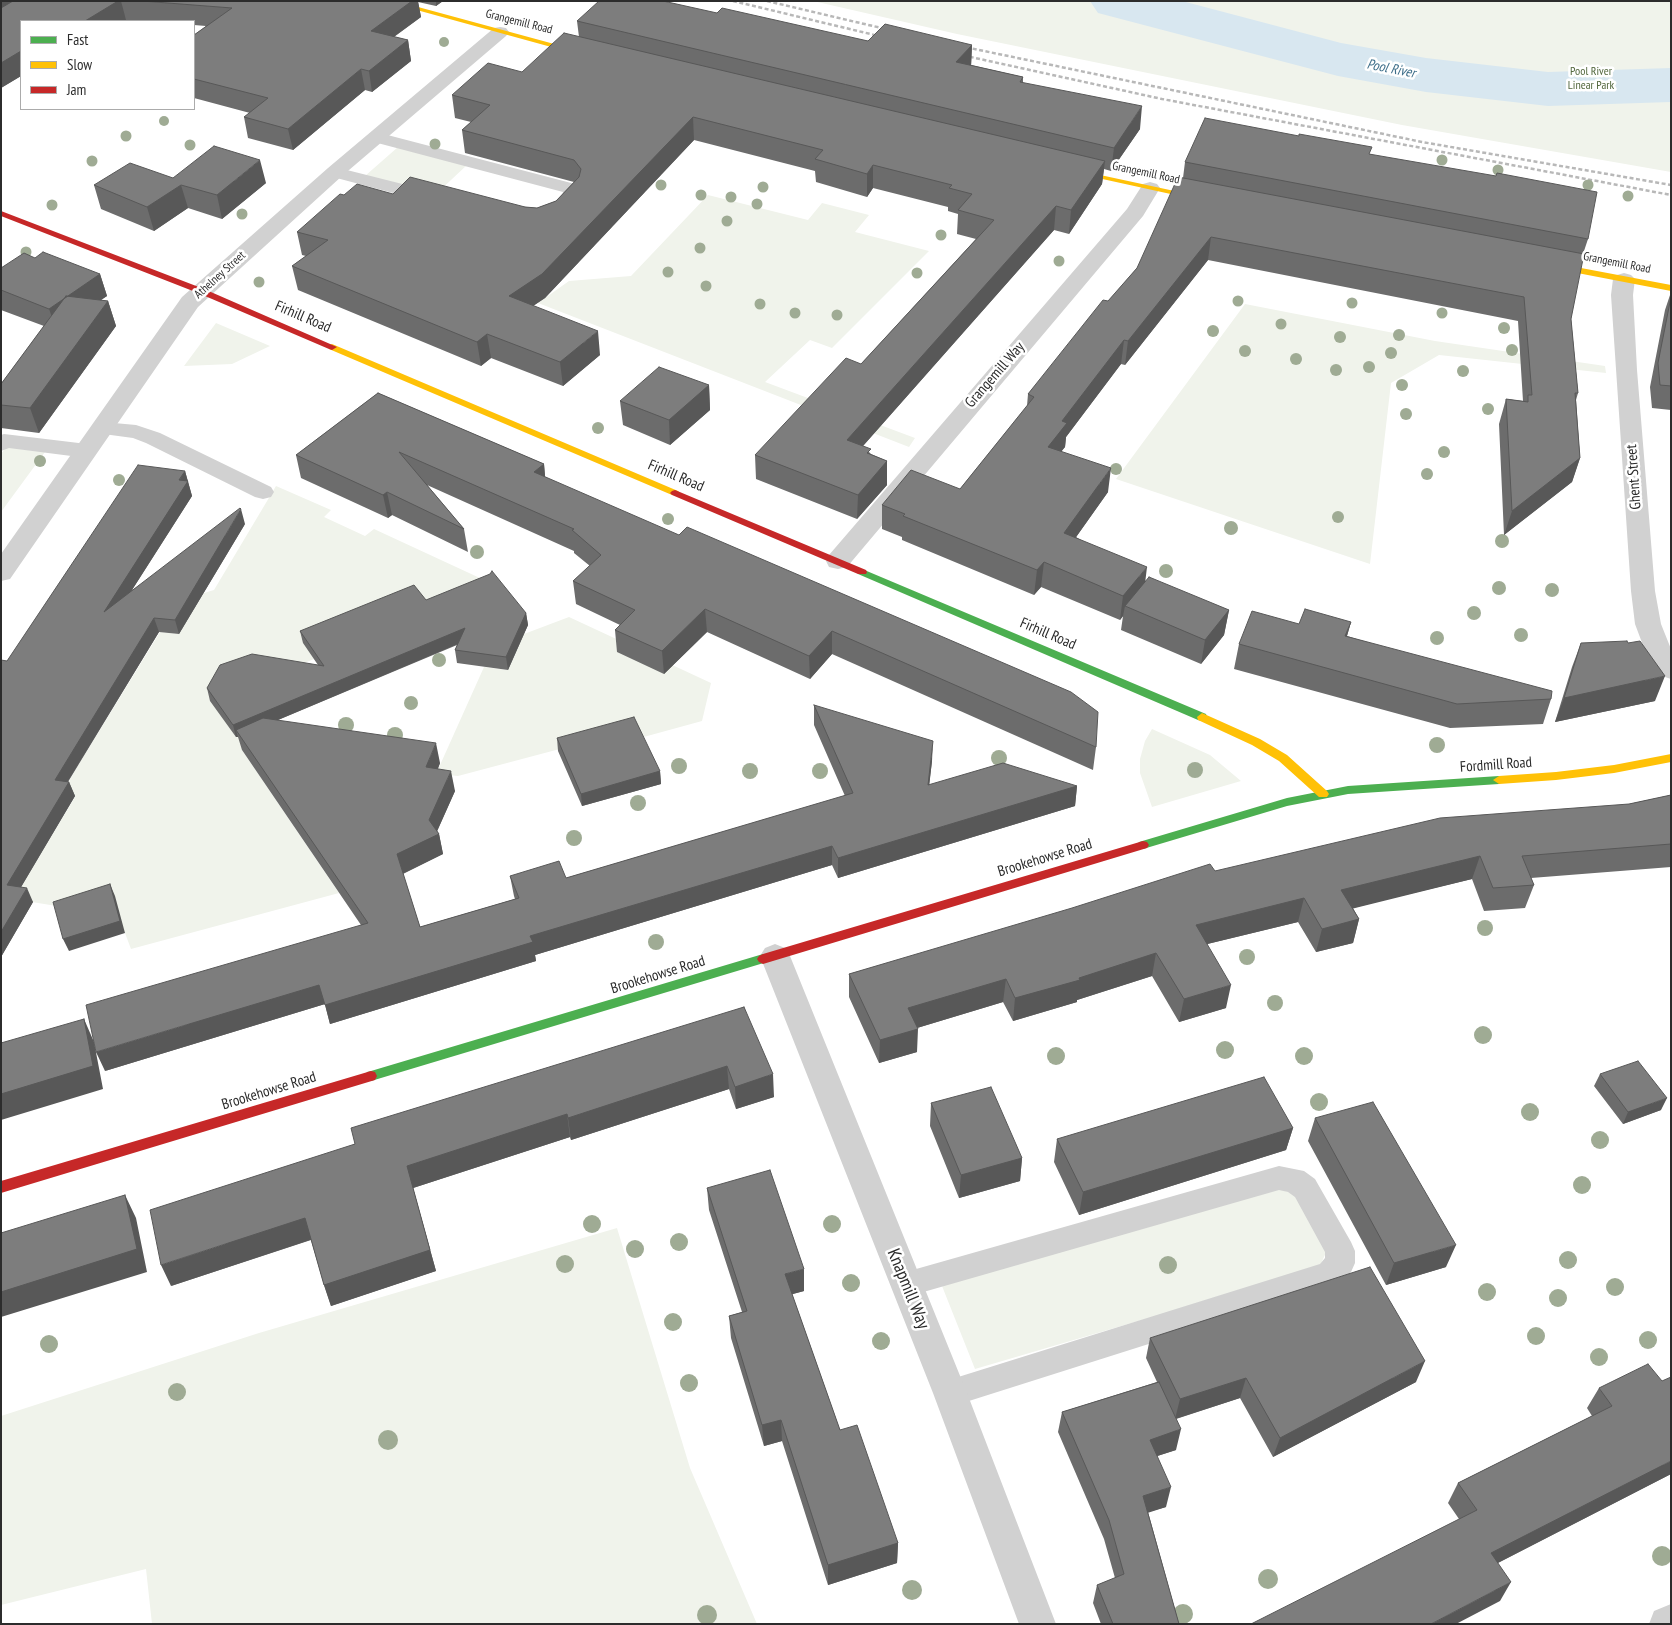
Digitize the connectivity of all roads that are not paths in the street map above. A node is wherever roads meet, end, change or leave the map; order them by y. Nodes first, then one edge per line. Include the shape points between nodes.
1 (387, 1) edge
2 (500, 32) junction
3 (600, 57) edge
4 (376, 137) junction
5 (1054, 166) edge
6 (335, 172) junction
7 (1150, 188) junction
8 (451, 202) edge
9 (1218, 202) edge
10 (1, 213) edge
11 (545, 222) edge
12 (1532, 262) edge
13 (1624, 279) junction
14 (1671, 288) edge
15 (201, 291) junction
16 (103, 428) junction
17 (1, 444) edge
18 (87, 451) junction
19 (263, 492) dead end
20 (838, 561) junction
21 (1, 573) edge
22 (1671, 670) edge
23 (1671, 758) edge
24 (1323, 794) junction
25 (775, 956) junction
26 (1, 1187) edge
27 (906, 1284) junction
28 (950, 1393) junction
29 (1671, 1622) edge
30 (1038, 1624) edge
31 (1667, 1624) edge

1 - 2 street, Grangemill Road
2 - 3 street, Grangemill Road
2 - 4 street, Athelney Street
4 - 6 street, Athelney Street
4 - 11 lane via 569,188 573,193 571,200
5 - 7 street, Grangemill Road
6 - 8 lane
6 - 15 street, Athelney Street
7 - 9 street, Grangemill Road
7 - 20 street, Grangemill Way via 1136,212
10 - 15 street, Firhill Road
12 - 13 street, Grangemill Road
13 - 14 street, Grangemill Road
13 - 22 street, Ghent Street via 1626,370 1643,591 1648,624
15 - 16 street, Athelney Street via 190,302
15 - 20 street, Firhill Road
16 - 18 street, Athelney Street
16 - 19 lane via 136,432 152,438
17 - 18 lane via 4,441
18 - 21 street, Athelney Street
20 - 24 street, Firhill Road via 1227,728 1283,758
23 - 24 street, Fordmill Road via 1556,776 1380,787
24 - 25 street, Brookehowse Road via 1246,813
25 - 26 street, Brookehowse Road
25 - 27 street, Knapmill Way
27 - 28 street, Knapmill Way
27 - 28 lane via 1280,1178 1294,1180 1305,1188 1340,1251 1340,1263 1330,1274
28 - 30 street, Knapmill Way
29 - 31 street

